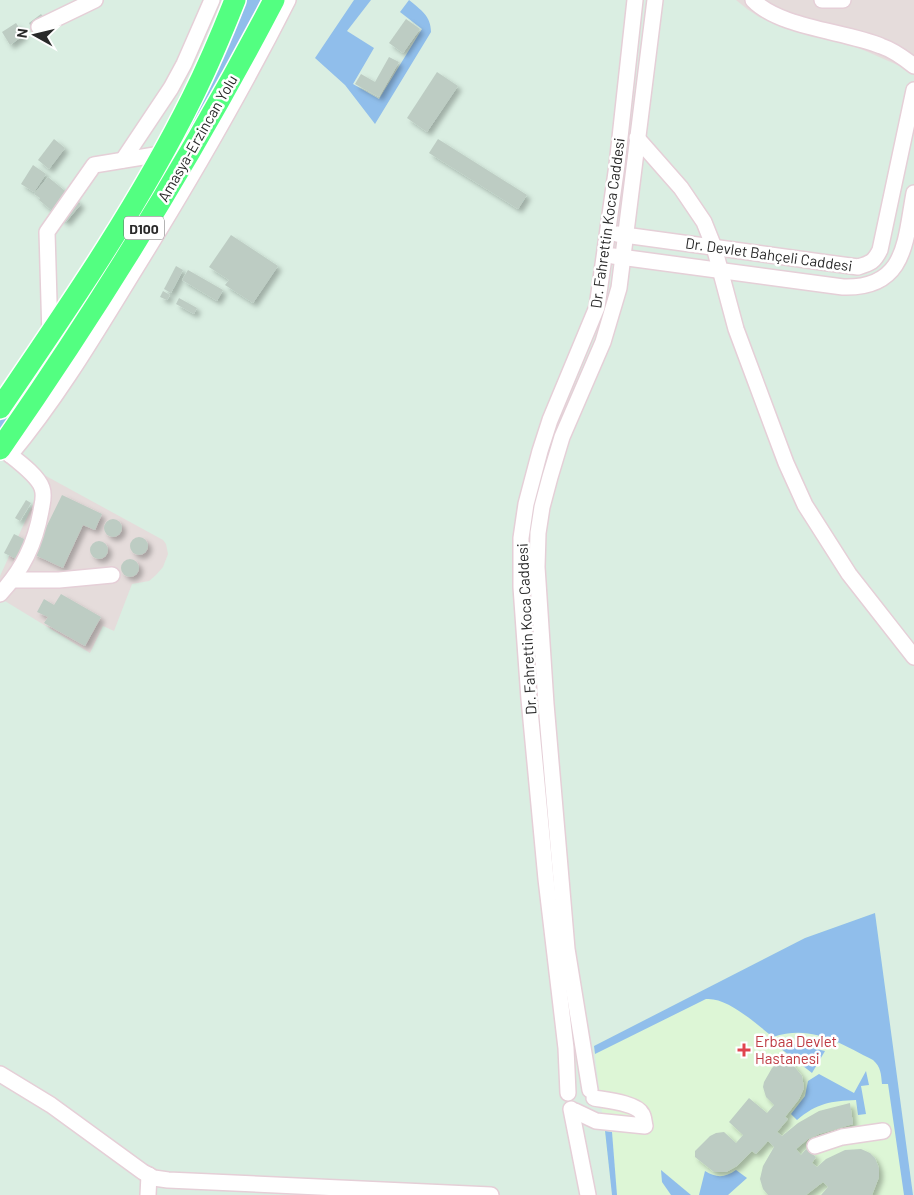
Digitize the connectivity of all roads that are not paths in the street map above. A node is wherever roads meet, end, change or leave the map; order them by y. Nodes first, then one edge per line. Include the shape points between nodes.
1 (95, 0) edge
2 (212, 0) edge
3 (235, 0) edge
4 (274, 0) edge
5 (288, 0) edge
6 (635, 0) edge
7 (654, 0) edge
8 (753, 0) edge
9 (822, 0) edge
10 (843, 0) edge
11 (39, 27) dead end
12 (914, 66) edge
13 (914, 90) edge
14 (637, 138) junction
15 (161, 154) junction
16 (123, 160) junction
17 (914, 193) edge
18 (607, 233) junction
19 (626, 235) junction
20 (714, 247) junction
21 (604, 254) junction
22 (622, 257) junction
23 (720, 272) junction
24 (50, 336) junction
25 (0, 408) edge
26 (4, 450) edge
27 (112, 575) dead end
28 (13, 580) junction
29 (0, 594) edge
30 (914, 657) edge
31 (0, 1074) edge
32 (568, 1093) junction
33 (592, 1094) junction
34 (573, 1110) junction
35 (883, 1131) dead end
36 (815, 1146) dead end
37 (149, 1175) junction
38 (148, 1195) edge
39 (491, 1195) edge
40 (588, 1195) edge

1 - 11 street
2 - 16 street via 171,88
3 - 15 highway, Amasya-Erzincan Yolu / D100 via 192,99
4 - 26 highway, Amasya-Erzincan Yolu / D100 via 234,76 123,263
5 - 26 street via 168,218 94,336 39,418
6 - 18 street, Dr. Fahrettin Koca Caddesi
7 - 14 street, Dr. Fahrettin Koca Caddesi
8 - 12 street via 781,17 803,25 882,46
9 - 10 street
13 - 20 street, Dr. Devlet Bahçeli Caddesi via 880,250 870,264 858,267
14 - 19 street, Dr. Fahrettin Koca Caddesi
14 - 20 street via 696,208
15 - 16 street
15 - 24 highway, Amasya-Erzincan Yolu / D100
16 - 24 street via 94,165 47,232
17 - 23 street, Dr. Devlet Bahçeli Caddesi via 896,266 872,285 843,287
18 - 19 street, Dr. Devlet Bahçeli Caddesi
18 - 21 street, Dr. Fahrettin Koca Caddesi
19 - 20 street, Dr. Devlet Bahçeli Caddesi
19 - 22 street, Dr. Fahrettin Koca Caddesi
20 - 23 street
21 - 22 street, Dr. Devlet Bahçeli Caddesi
21 - 32 street, Dr. Fahrettin Koca Caddesi via 597,307 540,451 522,522 520,552 529,699
22 - 23 street, Dr. Devlet Bahçeli Caddesi
22 - 33 street, Dr. Fahrettin Koca Caddesi via 612,316 562,437 538,533 537,567 546,704 565,930
23 - 30 street via 736,329 786,464 805,505 849,574
24 - 25 highway, Amasya-Erzincan Yolu / D100
26 - 28 street via 36,478 43,497 35,538
27 - 28 street
28 - 29 street
31 - 37 street via 51,1105
32 - 33 street via 578,1086 587,1087
32 - 34 street, Dr. Fahrettin Koca Caddesi via 567,1101
33 - 34 street via 593,1103 588,1110
33 - 34 street via 637,1109 642,1113 645,1126 596,1121
34 - 40 street, Dr. Fahrettin Koca Caddesi
35 - 36 street via 842,1137
37 - 38 street
37 - 39 street via 168,1180

